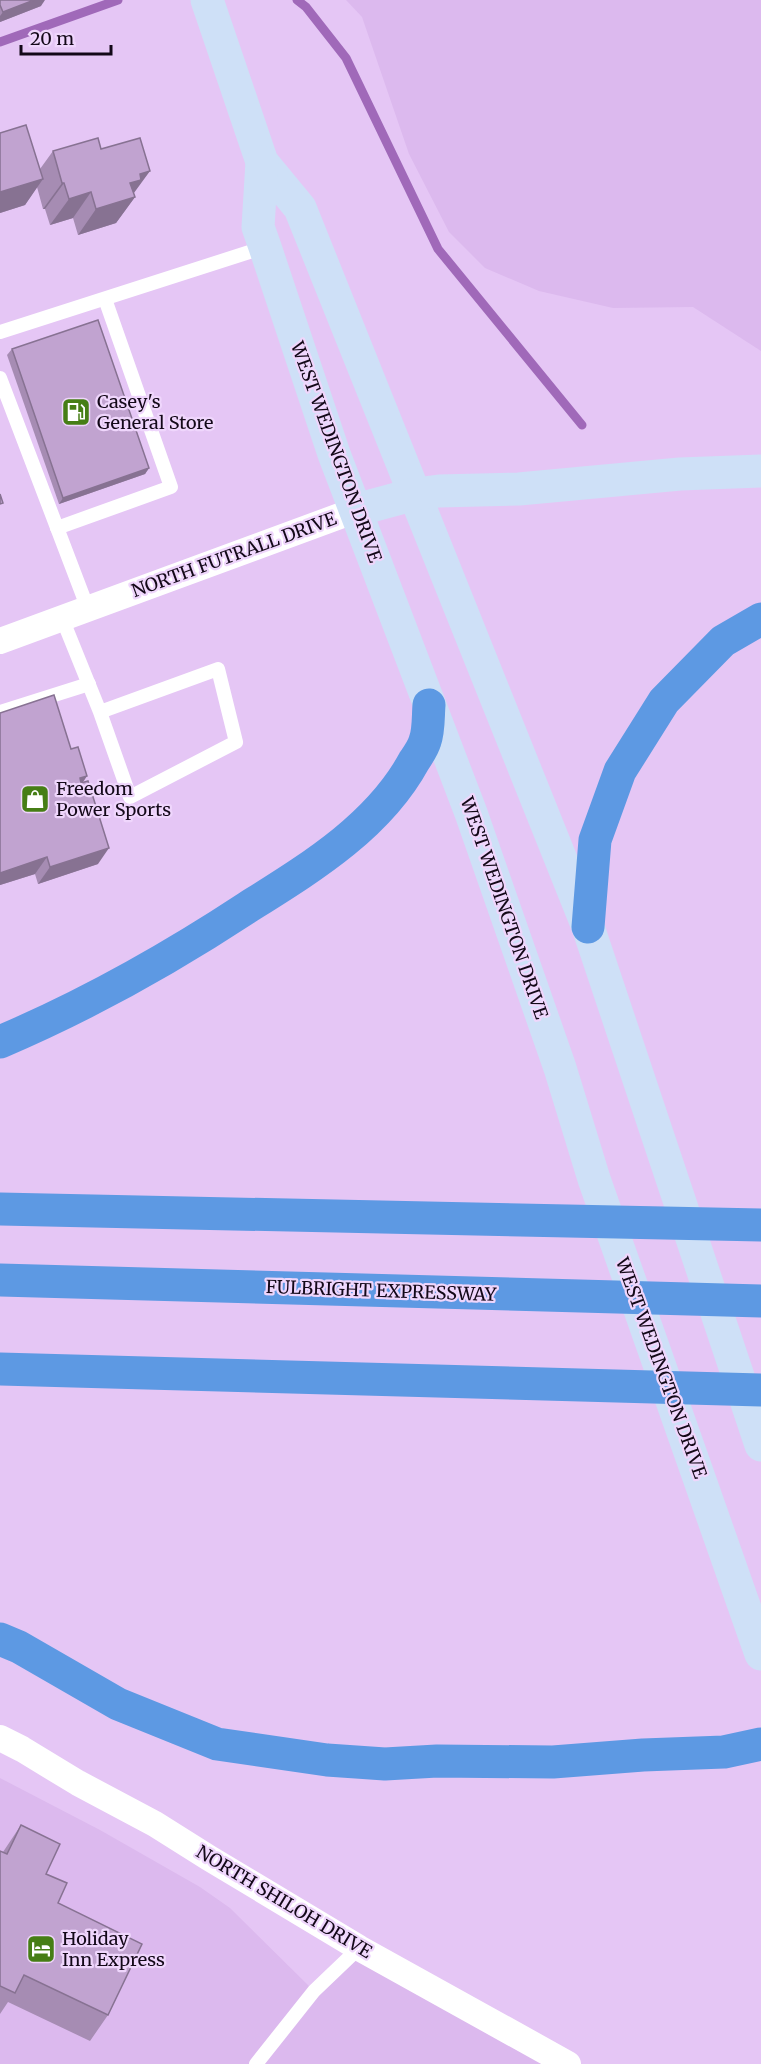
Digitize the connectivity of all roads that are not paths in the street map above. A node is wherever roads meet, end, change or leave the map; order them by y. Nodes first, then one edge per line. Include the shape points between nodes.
1 (207, 0) edge
2 (262, 162) junction
3 (265, 247) junction
4 (105, 299) junction
5 (0, 332) edge
6 (0, 378) edge
7 (761, 471) edge
8 (415, 494) junction
9 (356, 510) junction
10 (57, 528) junction
11 (88, 609) junction
12 (62, 618) junction
13 (761, 619) edge
14 (0, 641) edge
15 (89, 684) junction
16 (429, 705) junction
17 (0, 712) edge
18 (100, 712) junction
19 (588, 927) junction
20 (0, 1042) edge
21 (0, 1209) edge
22 (761, 1225) edge
23 (0, 1280) edge
24 (761, 1302) edge
25 (0, 1369) edge
26 (761, 1390) edge
27 (761, 1444) edge
28 (0, 1639) edge
29 (761, 1654) edge
30 (0, 1738) edge
31 (761, 1744) edge
32 (359, 1948) junction
33 (256, 2064) edge
34 (568, 2064) edge

1 - 2 main road, WEST WEDINGTON DRIVE
2 - 3 main road, WEST WEDINGTON DRIVE via 258,227
2 - 8 main road, WEST WEDINGTON DRIVE via 300,208
3 - 4 lane
3 - 9 main road, WEST WEDINGTON DRIVE
4 - 5 lane
4 - 10 lane via 118,352 147,435 171,487
6 - 10 lane via 12,390
7 - 8 main road, NORTH FUTRALL DRIVE
8 - 9 main road, NORTH FUTRALL DRIVE
8 - 19 main road, WEST WEDINGTON DRIVE
9 - 11 street, NORTH FUTRALL DRIVE
9 - 16 main road, WEST WEDINGTON DRIVE
10 - 11 lane
11 - 12 street, NORTH FUTRALL DRIVE
12 - 14 street, NORTH FUTRALL DRIVE
12 - 15 lane
13 - 19 highway via 723,641 664,701 620,771 596,840
15 - 17 lane
15 - 18 lane
16 - 20 highway via 425,741 403,780 366,822 323,858 139,974
16 - 29 main road, WEST WEDINGTON DRIVE via 471,813 560,1068 594,1179
18 - 18 lane via 218,669 236,742 130,797
19 - 27 main road, WEST WEDINGTON DRIVE
21 - 22 highway
23 - 24 highway, FULBRIGHT EXPRESSWAY
25 - 26 highway
28 - 31 highway via 118,1704 217,1744 327,1760 385,1764 553,1762 724,1752
30 - 32 street, NORTH SHILOH DRIVE via 155,1824
32 - 33 lane via 314,1991
32 - 34 street, NORTH SHILOH DRIVE

